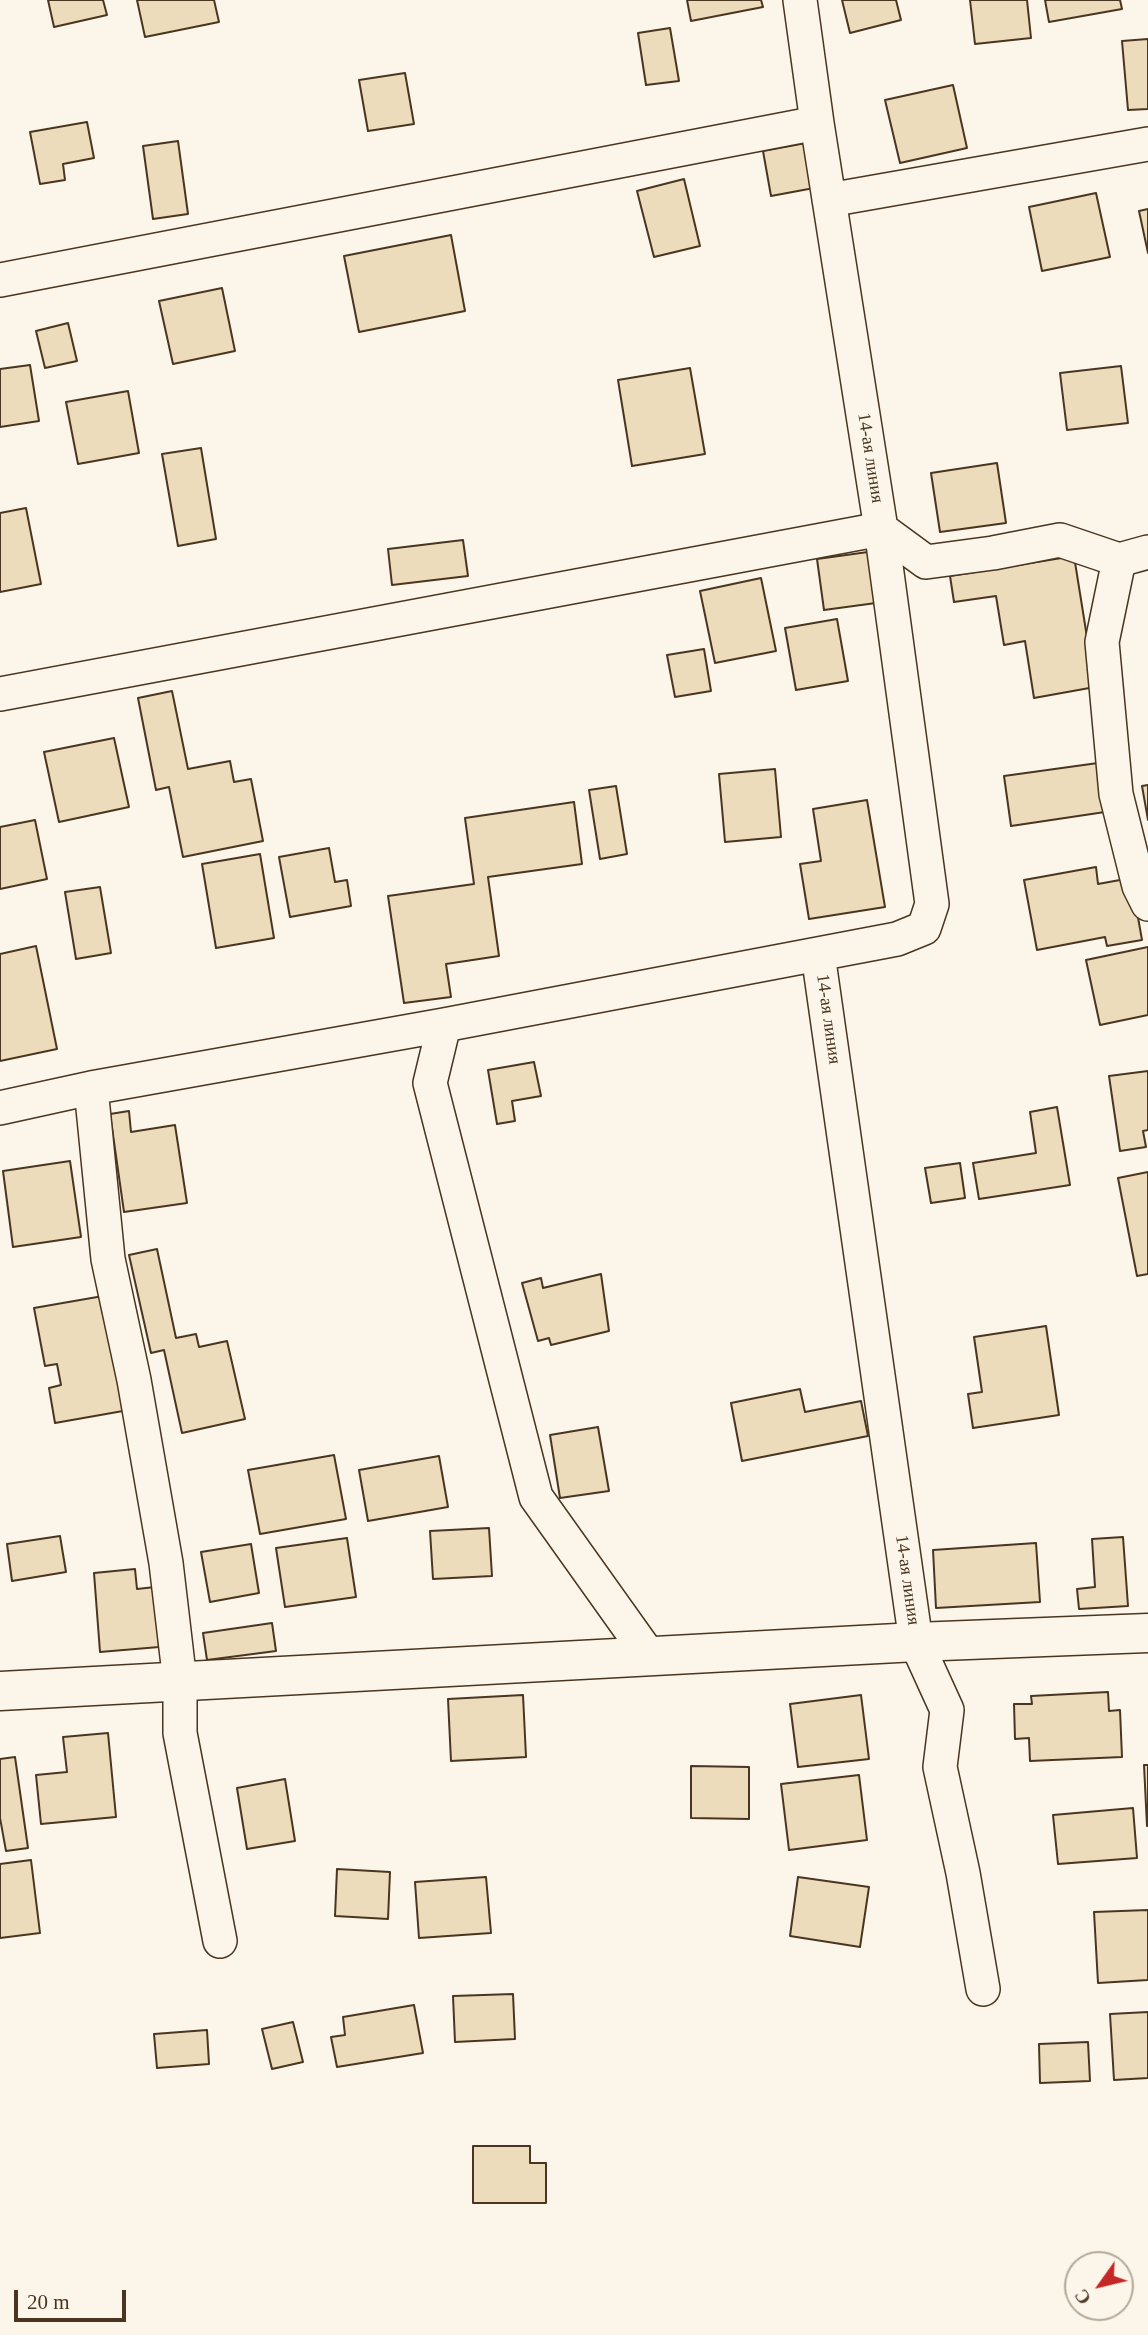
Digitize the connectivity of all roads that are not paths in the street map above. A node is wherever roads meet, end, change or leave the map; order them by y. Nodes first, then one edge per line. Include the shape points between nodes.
1 (800, 0) edge
2 (817, 122) junction
3 (1148, 144) edge
4 (829, 200) junction
5 (0, 280) edge
6 (881, 529) junction
7 (1134, 556) edge
8 (0, 694) edge
9 (1148, 904) edge
10 (818, 954) junction
11 (444, 1025) junction
12 (91, 1088) junction
13 (0, 1108) edge
14 (1148, 1633) edge
15 (916, 1642) junction
16 (650, 1657) junction
17 (180, 1682) junction
18 (0, 1691) edge
19 (220, 1941) dead end
20 (983, 1990) dead end

1 - 2 street, 14-ая линия
2 - 4 street, 14-ая линия
2 - 5 street
3 - 4 street
4 - 6 street, 14-ая линия
6 - 7 street via 926,562 1060,540
6 - 8 street
6 - 10 street, 14-ая линия via 932,904 924,928 897,939
7 - 9 street via 1102,642 1116,794 1139,887
10 - 11 street
10 - 15 street, 14-ая линия
11 - 12 street
11 - 16 street via 430,1083 536,1497
12 - 13 street
12 - 17 street via 108,1259 166,1563
14 - 15 street
15 - 16 street
15 - 20 street, 14-ая линия via 947,1710 940,1767
16 - 17 street
17 - 18 street
17 - 19 street via 180,1733

